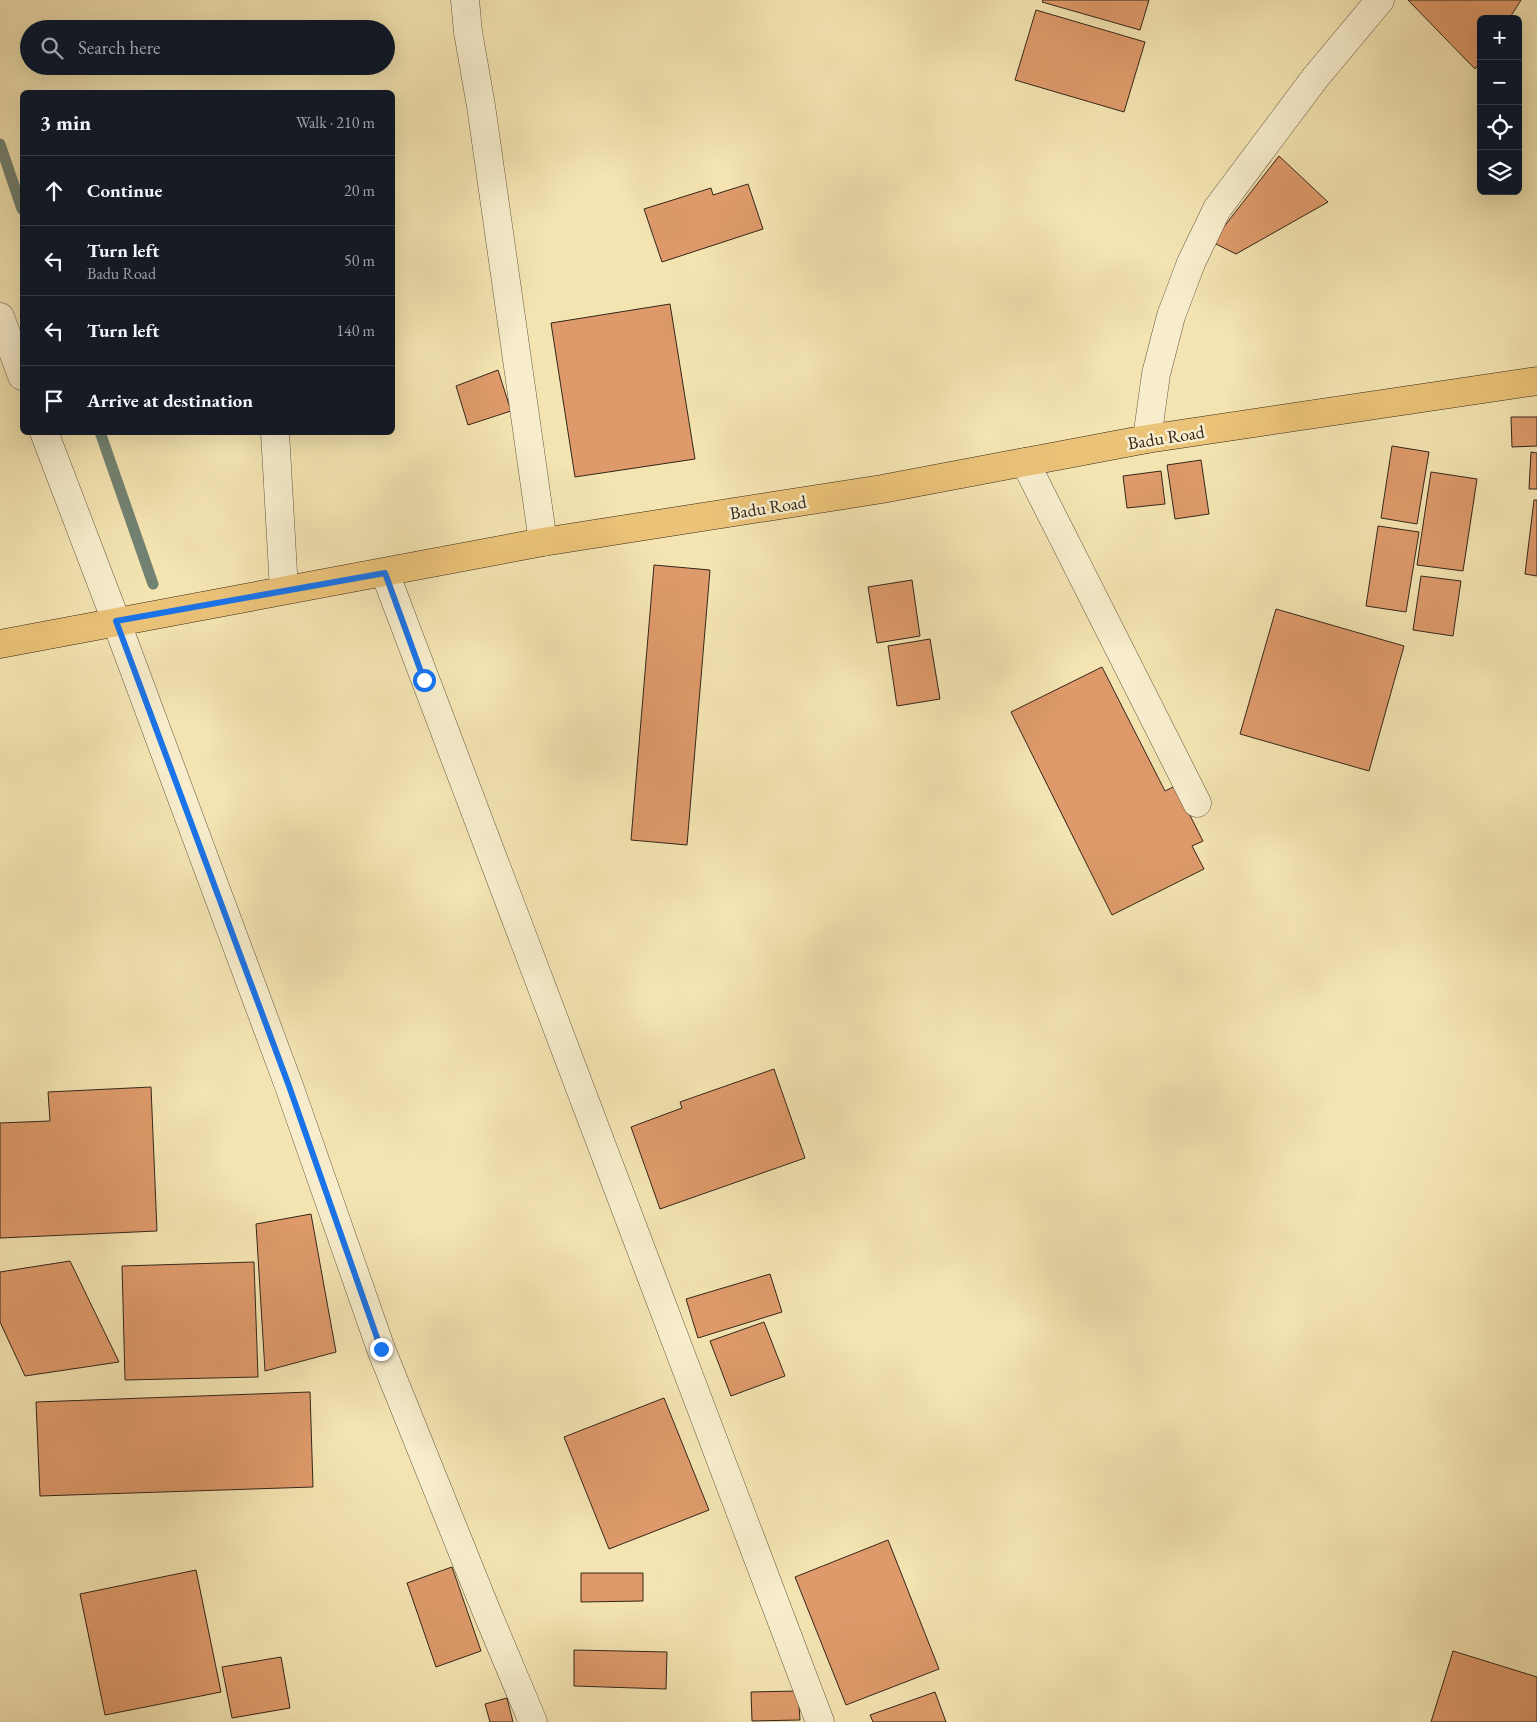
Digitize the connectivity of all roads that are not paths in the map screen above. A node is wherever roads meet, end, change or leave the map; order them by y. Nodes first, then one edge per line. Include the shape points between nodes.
1 (465, 0) edge
2 (1380, 0) edge
3 (0, 317) edge
4 (20, 371) edge
5 (1537, 381) edge
6 (45, 435) edge
7 (275, 435) edge
8 (1147, 439) junction
9 (1025, 462) junction
10 (544, 542) junction
11 (385, 573) junction
12 (284, 590) junction
13 (116, 621) junction
14 (0, 644) edge
15 (1197, 803) dead end
16 (533, 1722) edge
17 (820, 1722) edge

1 - 10 street
2 - 8 street via 1304,93 1217,209 1191,263 1171,316 1156,374
3 - 4 street
5 - 8 main road, Badu Road
6 - 13 street
7 - 12 street
8 - 9 main road, Badu Road
9 - 10 main road, Badu Road via 882,489
9 - 15 street
10 - 11 main road, Badu Road
11 - 12 main road, Badu Road
11 - 17 street
12 - 13 main road, Badu Road
13 - 14 main road, Badu Road
13 - 16 street via 289,1086 381,1349

